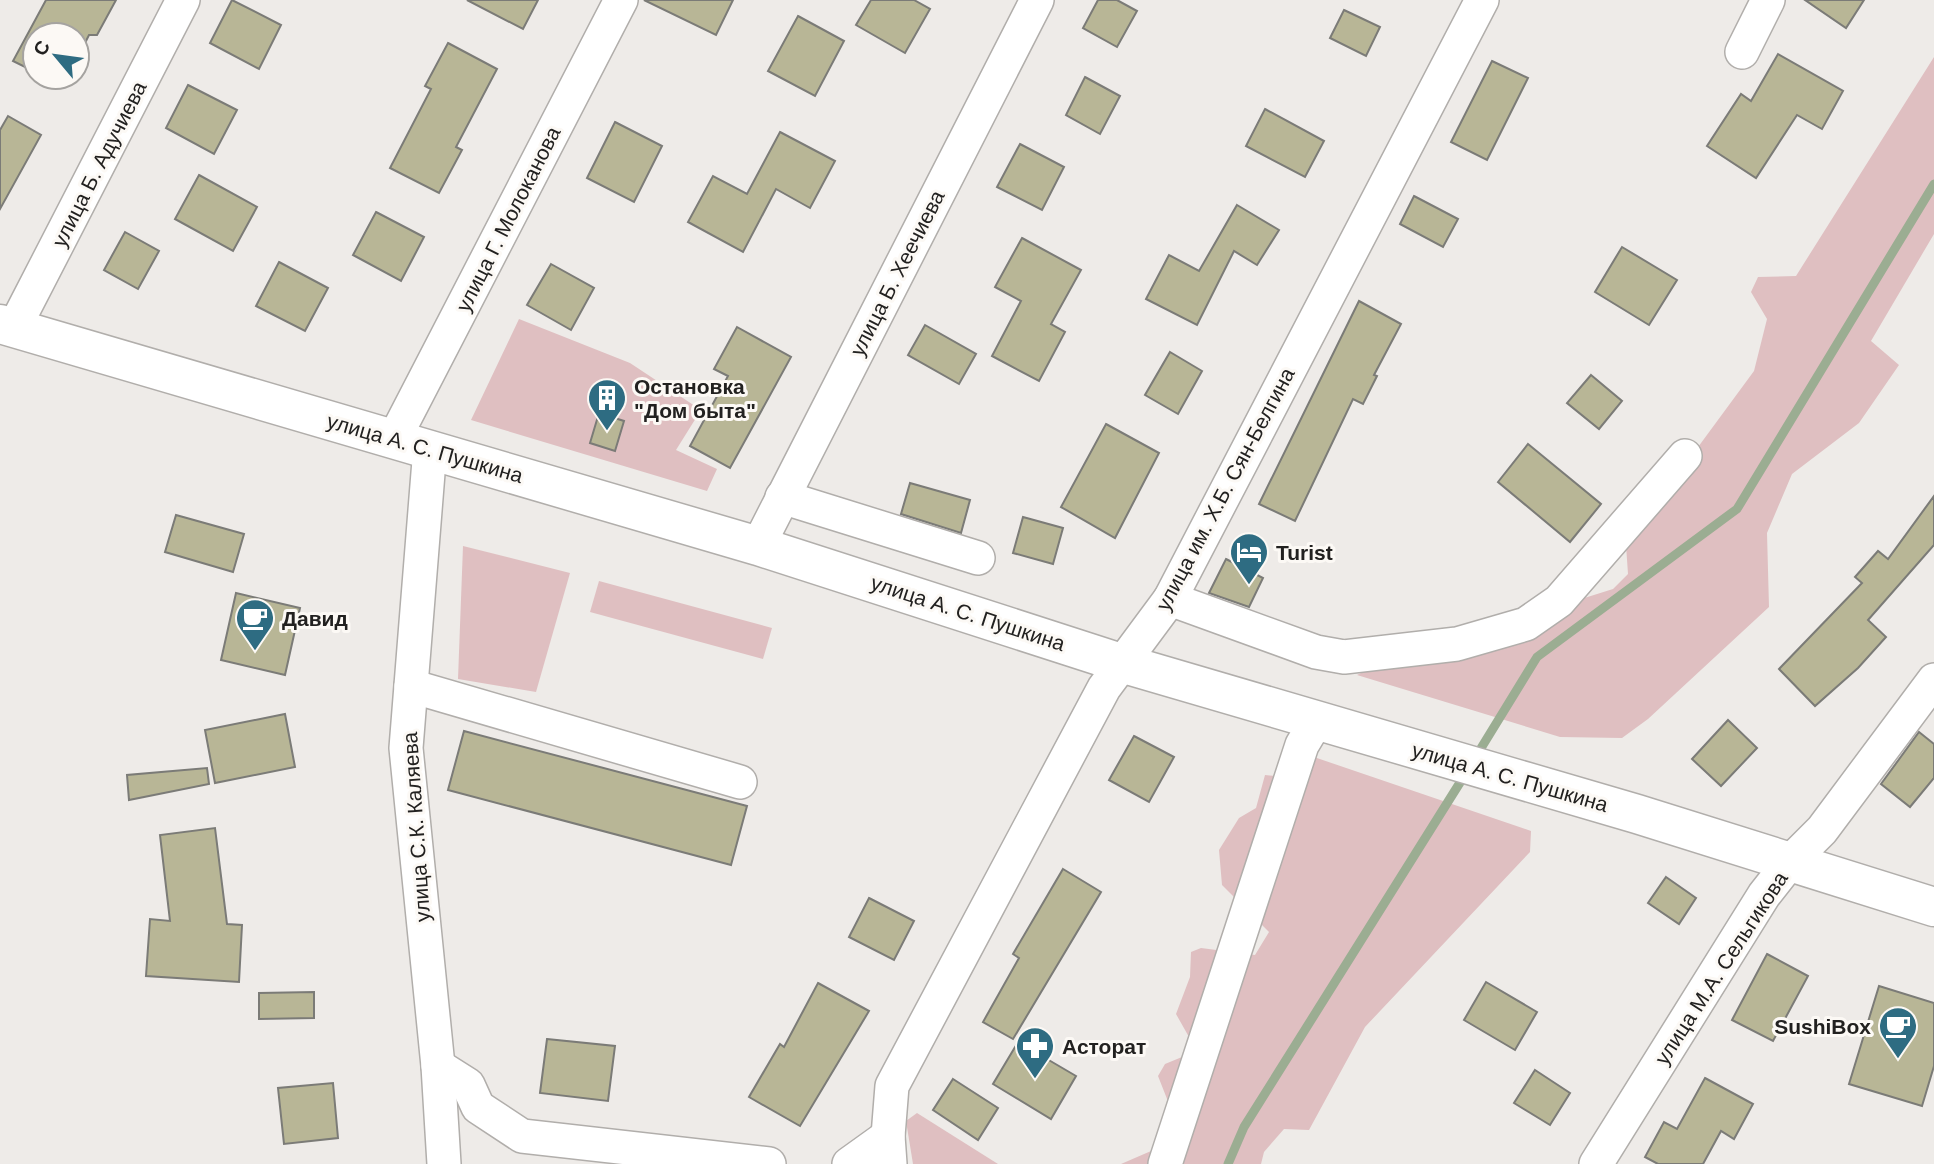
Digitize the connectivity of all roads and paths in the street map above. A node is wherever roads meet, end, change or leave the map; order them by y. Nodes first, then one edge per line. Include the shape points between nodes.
1 (183, 0) edge
2 (621, 0) edge
3 (1037, 0) edge
4 (1482, 0) edge
5 (1768, 0) edge
6 (1742, 52) dead end
7 (7, 326) edge
8 (412, 443) junction
9 (1685, 456) dead end
10 (782, 497) junction
11 (758, 545) junction
12 (978, 558) dead end
13 (1170, 599) junction
14 (1121, 663) junction
15 (1934, 680) edge
16 (411, 686) junction
17 (1317, 720) junction
18 (740, 782) dead end
19 (1790, 862) junction
20 (1934, 906) edge
21 (438, 1066) junction
22 (889, 1150) edge
23 (444, 1164) edge
24 (769, 1164) edge
25 (849, 1164) edge
26 (1165, 1164) edge
27 (1596, 1164) edge

1 - 7 street, улица Б. Адучиева
2 - 8 street, улица Г. Молоканова
3 - 10 street, улица Б. Хеечиева
4 - 13 street, улица им. Х.Б. Сян-Белгина
5 - 6 street
7 - 8 main road, улица А. С. Пушкина
8 - 11 main road, улица А. С. Пушкина
8 - 16 street, улица С.К. Каляева
9 - 13 street via 1559,601 1526,624 1457,644 1345,657 1316,652
10 - 11 street, улица Б. Хеечиева
10 - 12 street
11 - 14 main road, улица А. С. Пушкина
13 - 14 street, улица им. Х.Б. Сян-Белгина
14 - 17 main road, улица А. С. Пушкина
14 - 22 street, улица им. Х.Б. Сян-Белгина via 892,1086
15 - 19 street, улица М.А. Сельгикова via 1822,830
16 - 18 street
16 - 21 street, улица С.К. Каляева via 406,748
17 - 19 main road, улица А. С. Пушкина
17 - 26 street via 1302,745
19 - 20 main road, улица А. С. Пушкина
19 - 27 street, улица М.А. Сельгикова via 1764,895
21 - 23 street, улица С.К. Каляева
21 - 24 street via 468,1085 478,1107 523,1136
22 - 25 street

